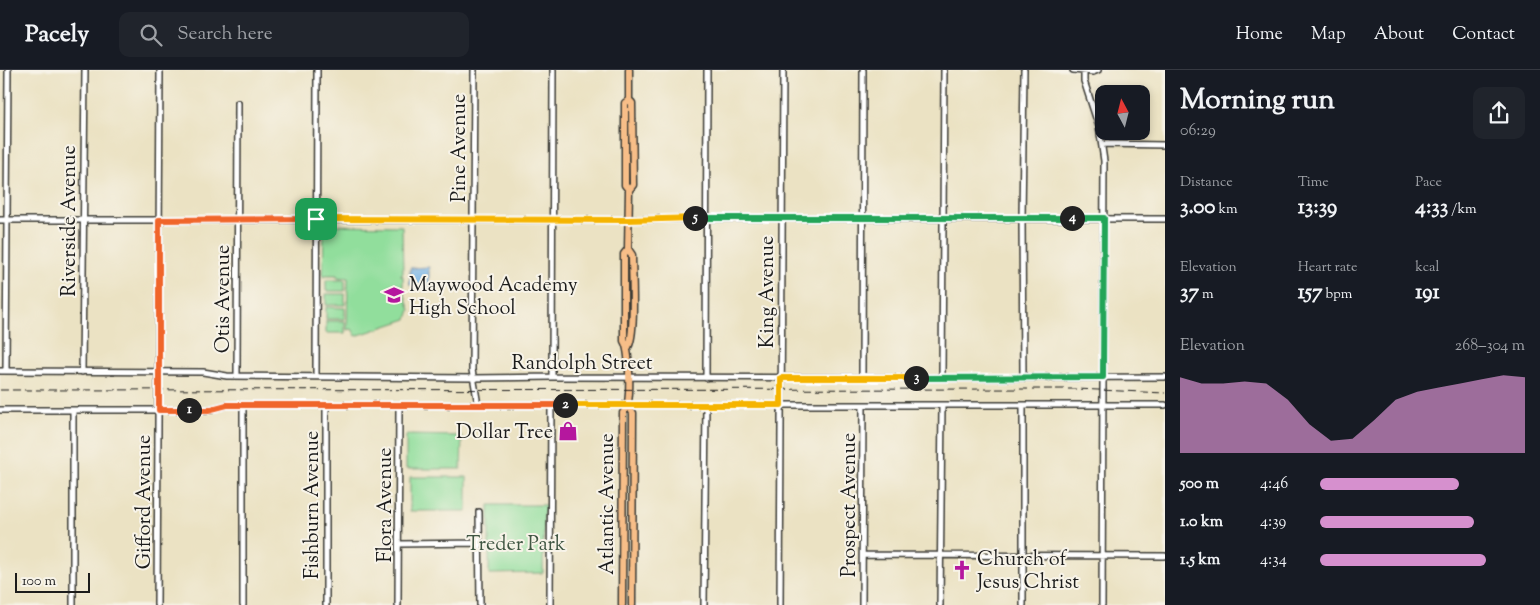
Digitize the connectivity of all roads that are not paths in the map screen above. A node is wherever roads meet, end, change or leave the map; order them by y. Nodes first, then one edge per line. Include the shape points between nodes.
1 (8, 70) edge
2 (84, 70) edge
3 (160, 70) edge
4 (317, 70) edge
5 (474, 70) edge
6 (552, 70) edge
7 (629, 70) edge
8 (707, 70) edge
9 (782, 70) edge
10 (863, 70) edge
11 (944, 70) edge
12 (1024, 70) edge
13 (1073, 70) edge
14 (1098, 70) edge
15 (1084, 71) junction
16 (238, 103) dead end
17 (1102, 144) junction
18 (1165, 145) edge
19 (707, 218) junction
20 (782, 218) junction
21 (862, 218) junction
22 (942, 218) junction
23 (1022, 218) junction
24 (1104, 218) junction
25 (316, 219) junction
26 (552, 219) junction
27 (1165, 219) edge
28 (0, 220) edge
29 (7, 220) junction
30 (83, 220) junction
31 (159, 220) junction
32 (238, 220) junction
33 (473, 220) junction
34 (628, 220) junction
35 (3, 371) edge
36 (82, 372) junction
37 (159, 372) junction
38 (236, 376) junction
39 (316, 376) junction
40 (552, 377) junction
41 (1103, 377) junction
42 (1165, 377) edge
43 (473, 378) junction
44 (628, 378) junction
45 (706, 378) junction
46 (781, 378) junction
47 (862, 378) junction
48 (942, 378) junction
49 (1023, 378) junction
50 (628, 404) junction
51 (243, 405) junction
52 (326, 405) junction
53 (478, 405) junction
54 (551, 405) junction
55 (706, 405) junction
56 (781, 405) junction
57 (863, 405) junction
58 (1102, 405) junction
59 (1165, 405) edge
60 (399, 406) junction
61 (942, 406) junction
62 (1023, 406) junction
63 (0, 410) edge
64 (73, 410) junction
65 (159, 410) junction
66 (480, 512) dead end
67 (480, 543) junction
68 (399, 544) junction
69 (863, 555) junction
70 (940, 555) junction
71 (1102, 555) junction
72 (1024, 556) junction
73 (1165, 556) edge
74 (73, 605) edge
75 (158, 605) edge
76 (243, 605) edge
77 (326, 605) edge
78 (398, 605) edge
79 (480, 605) edge
80 (550, 605) edge
81 (622, 605) edge
82 (632, 605) edge
83 (704, 605) edge
84 (780, 605) edge
85 (862, 605) edge
86 (940, 605) edge
87 (1023, 605) edge
88 (1102, 605) edge

1 - 29 street
2 - 30 street, Riverside Avenue
3 - 31 street, Gifford Avenue
4 - 25 street
5 - 33 street, Pine Avenue
6 - 26 street
7 - 34 main road, Atlantic Avenue via 632,185
8 - 19 street
9 - 20 street, King Avenue
10 - 21 street
11 - 22 street
12 - 23 street
13 - 15 street
14 - 15 street
15 - 17 street
16 - 32 street, Otis Avenue
17 - 18 street
17 - 24 street
19 - 20 street
19 - 34 street
19 - 45 street
20 - 21 street
20 - 46 street, King Avenue
21 - 22 street
21 - 47 street
22 - 23 street
22 - 48 street
23 - 24 street
23 - 49 street
24 - 27 street
24 - 41 street
25 - 32 street
25 - 33 street
25 - 39 street
26 - 33 street
26 - 34 street
26 - 40 street
28 - 29 street
29 - 30 street
29 - 35 street
30 - 31 street
30 - 36 street, Riverside Avenue
31 - 32 street
31 - 37 street, Gifford Avenue
32 - 38 street, Otis Avenue
33 - 43 street, Pine Avenue
34 - 44 main road, Atlantic Avenue via 628,249 632,255
35 - 36 street, Randolph Street
36 - 37 street, Randolph Street
37 - 38 street, Randolph Street
37 - 65 street, Gifford Avenue
38 - 39 street, Randolph Street
39 - 43 street, Randolph Street
40 - 43 street, Randolph Street
40 - 44 street, Randolph Street
41 - 42 street, Randolph Street
41 - 49 street, Randolph Street
41 - 58 street
43 - 53 street, Pine Avenue
44 - 45 street, Randolph Street
44 - 50 main road, Atlantic Avenue
45 - 46 street, Randolph Street
46 - 47 street, Randolph Street
46 - 56 street, King Avenue
47 - 48 street, Randolph Street
48 - 49 street, Randolph Street
50 - 54 street
50 - 55 street
50 - 81 main road, Atlantic Avenue via 623,413
50 - 82 main road, Atlantic Avenue via 633,413
51 - 52 street
51 - 65 street via 208,410
51 - 76 street
52 - 60 street
52 - 77 street, Fishburn Avenue
53 - 54 street
53 - 60 street
54 - 80 street
55 - 56 street
55 - 83 street
56 - 57 street
56 - 84 street, King Avenue
57 - 61 street
57 - 69 street, Prospect Avenue
58 - 59 street
58 - 62 street
58 - 71 street
60 - 68 street, Flora Avenue
61 - 62 street
61 - 70 street
62 - 72 street
63 - 64 street
64 - 65 street
64 - 74 street
65 - 75 street, Gifford Avenue
66 - 67 street
67 - 68 street
67 - 79 street
68 - 78 street, Flora Avenue
69 - 70 street
69 - 85 street, Prospect Avenue
70 - 72 street
70 - 86 street
71 - 72 street
71 - 73 street
71 - 88 street
72 - 87 street

